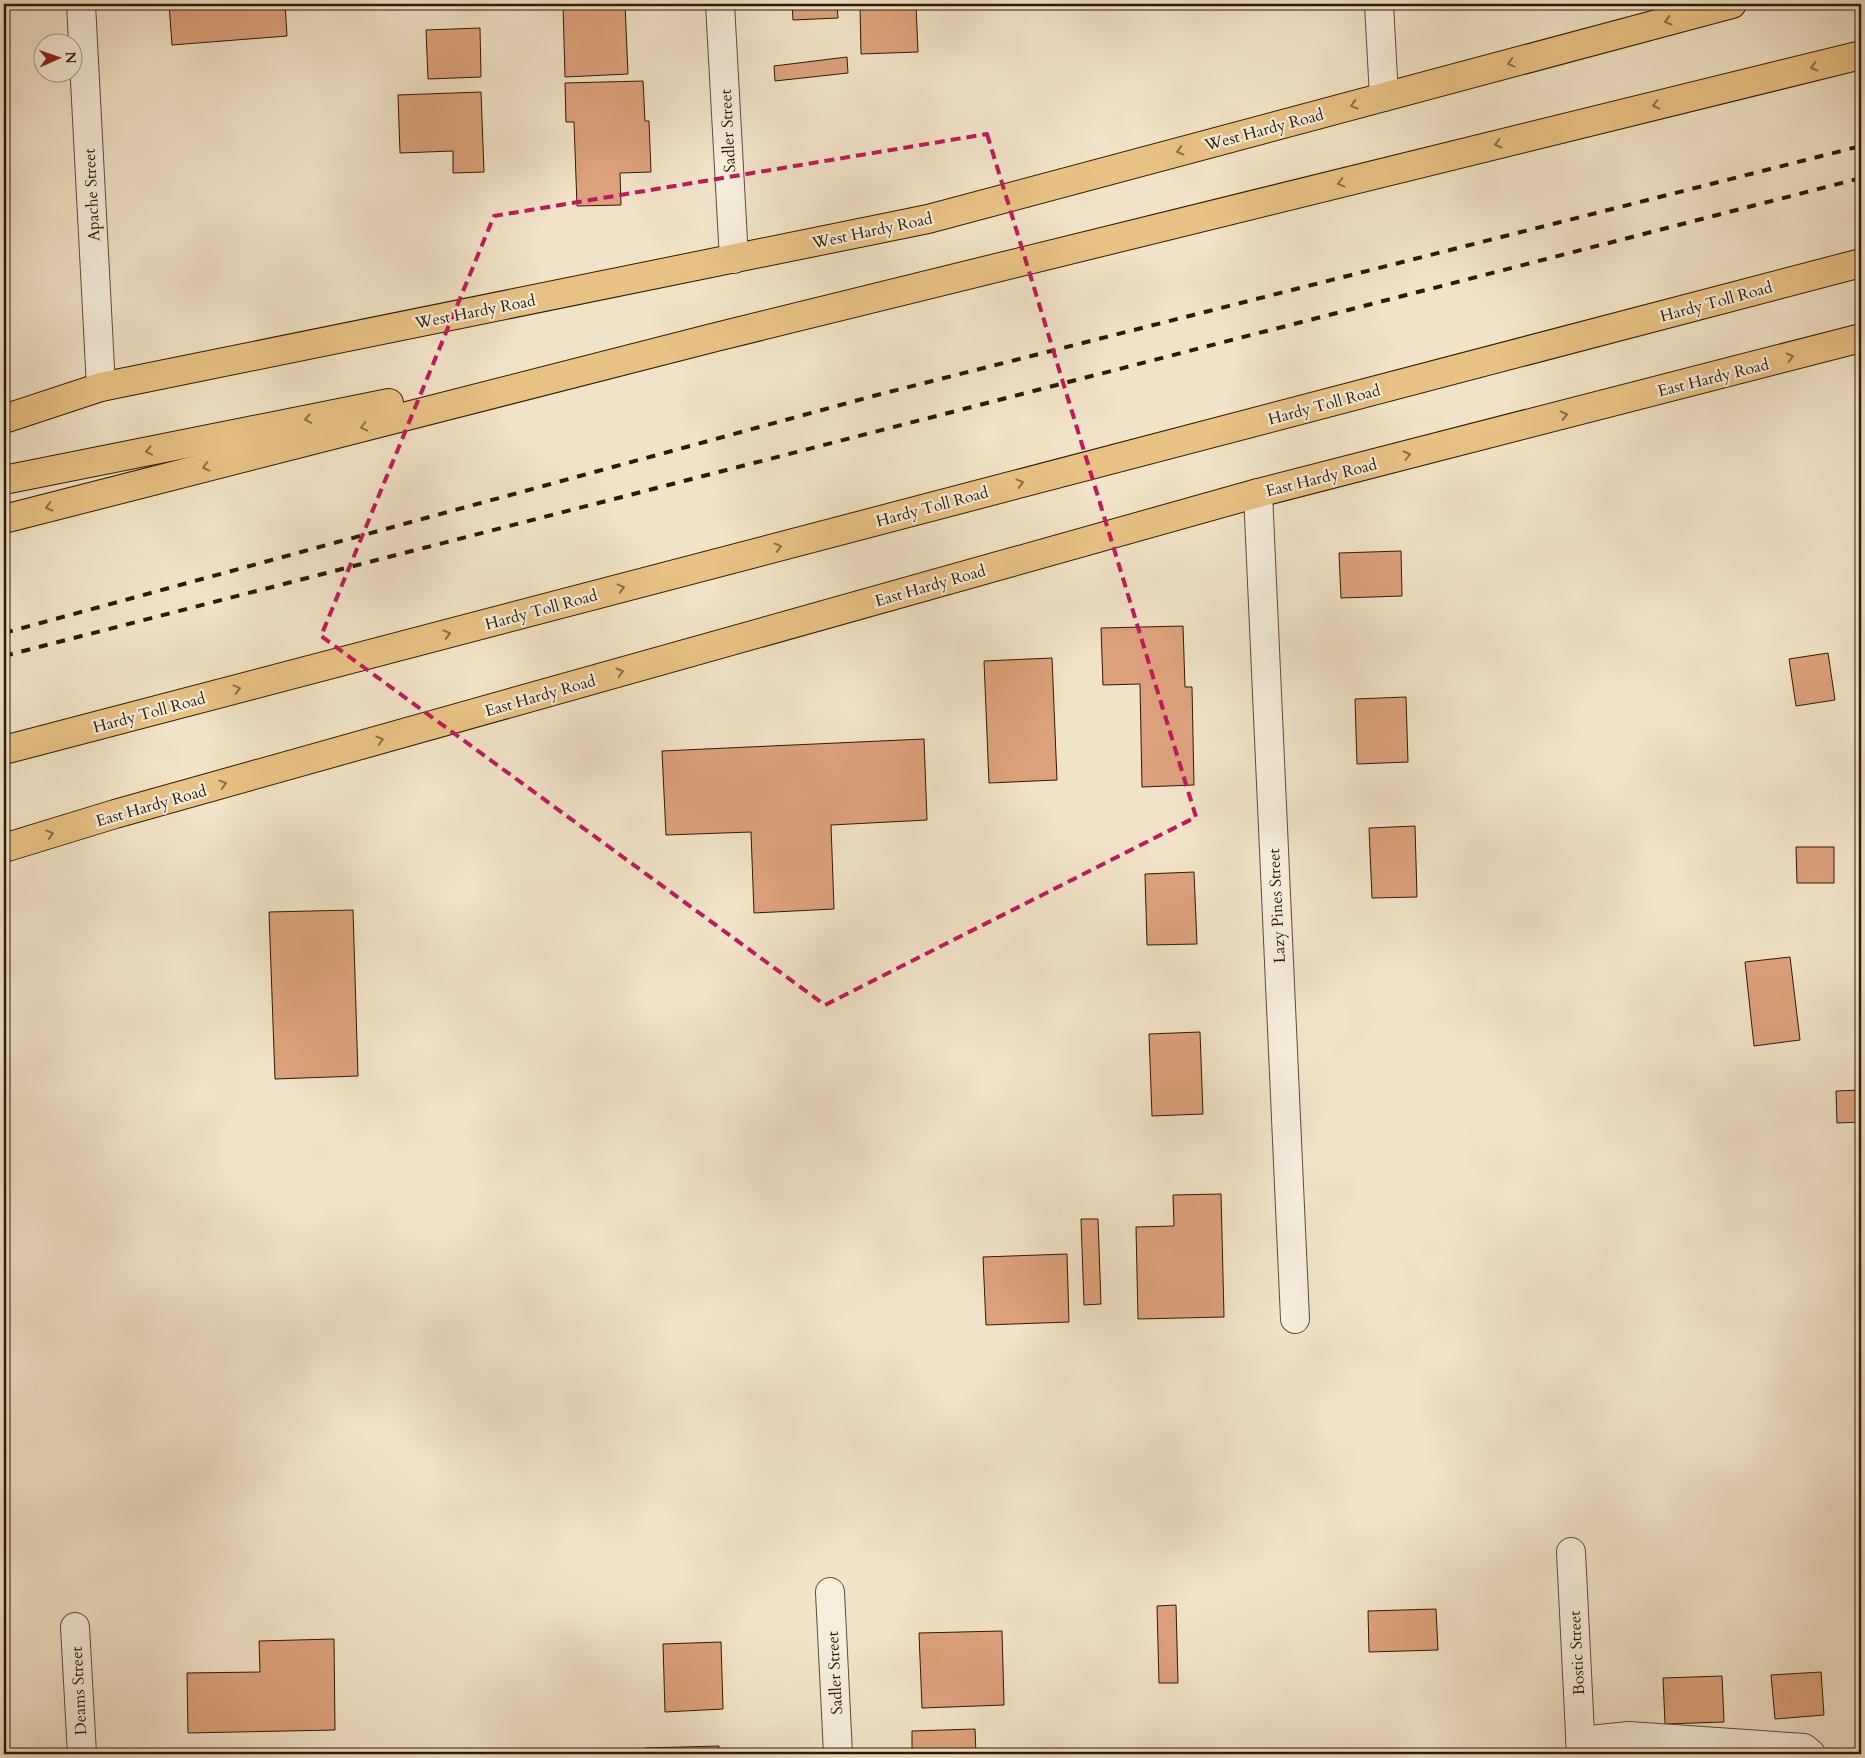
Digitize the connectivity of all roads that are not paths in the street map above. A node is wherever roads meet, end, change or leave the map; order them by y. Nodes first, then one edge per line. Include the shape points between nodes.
1 (81, 4) edge
2 (720, 4) edge
3 (1379, 4) edge
4 (1732, 4) edge
5 (1861, 55) edge
6 (1384, 97) junction
7 (734, 259) junction
8 (1861, 263) edge
9 (716, 337) junction
10 (1861, 338) edge
11 (101, 387) junction
12 (4, 419) edge
13 (4, 480) edge
14 (1258, 493) junction
15 (4, 519) edge
16 (152, 712) junction
17 (4, 750) edge
18 (4, 768) edge
19 (4, 848) edge
20 (1295, 1319) dead end
21 (1571, 1552) dead end
22 (830, 1592) dead end
23 (75, 1627) dead end
24 (1580, 1748) edge
25 (82, 1754) edge
26 (838, 1754) edge
27 (1811, 1754) edge

1 - 11 street, Apache Street
2 - 7 street, Sadler Street
3 - 6 street
4 -> 6 main road, West Hardy Road
5 -> 9 main road
6 -> 7 main road, West Hardy Road via 928,219
7 - 11 main road, West Hardy Road
16 -> 8 main road, Hardy Toll Road
9 -> 13 main road
9 -> 15 main road
14 -> 10 main road, East Hardy Road
11 - 12 main road, West Hardy Road
19 -> 14 main road, East Hardy Road
14 - 20 street, Lazy Pines Street
16 - 17 main road, Hardy Toll Road
16 - 18 main road
21 - 24 street, Bostic Street
22 - 26 street, Sadler Street
23 - 25 street, Deams Street
24 - 27 street via 1628,1736 1804,1748

